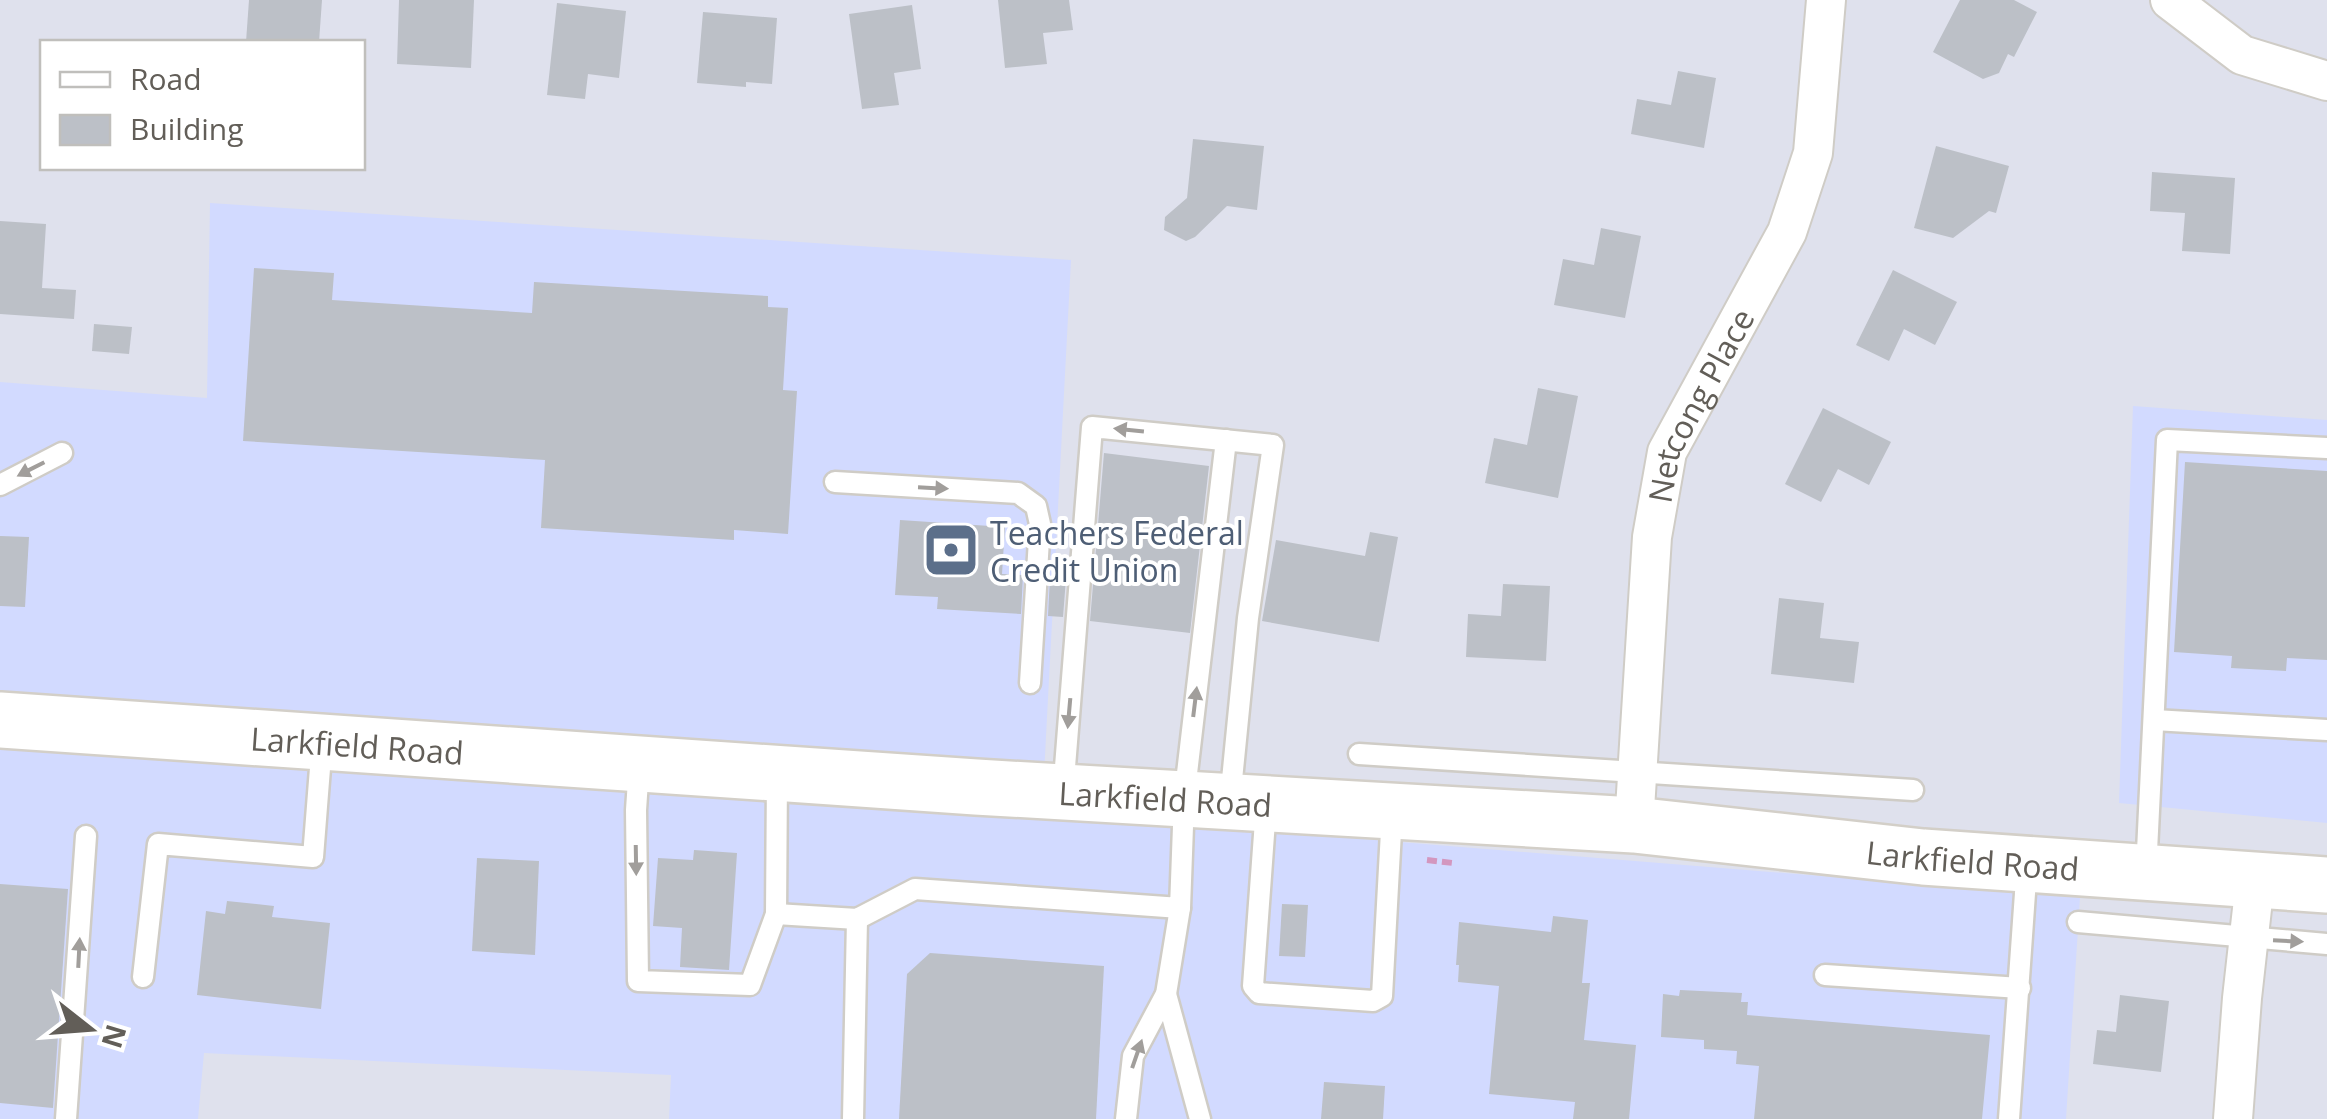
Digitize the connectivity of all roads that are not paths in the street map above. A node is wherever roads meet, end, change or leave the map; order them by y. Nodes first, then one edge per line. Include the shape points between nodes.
1 (1826, 0) edge
2 (2170, 0) edge
3 (2327, 81) edge
4 (1226, 440) junction
5 (2327, 448) edge
6 (62, 453) dead end
7 (835, 482) dead end
8 (0, 485) edge
9 (1030, 684) dead end
10 (0, 720) edge
11 (2154, 720) junction
12 (2327, 730) edge
13 (322, 741) junction
14 (1359, 754) dead end
15 (640, 762) junction
16 (778, 773) junction
17 (1913, 790) dead end
18 (1062, 792) junction
19 (1636, 799) junction
20 (1227, 802) junction
21 (1392, 811) junction
22 (86, 836) dead end
23 (2027, 864) junction
24 (2146, 872) junction
25 (2255, 882) junction
26 (2327, 885) edge
27 (1180, 908) junction
28 (776, 914) junction
29 (857, 919) junction
30 (2078, 922) dead end
31 (2248, 939) junction
32 (2327, 944) edge
33 (1825, 974) dead end
34 (143, 976) dead end
35 (2020, 988) junction
36 (1166, 994) junction
37 (66, 1119) edge
38 (852, 1119) edge
39 (1126, 1119) edge
40 (1200, 1119) edge
41 (2009, 1119) edge
42 (2233, 1119) edge

1 - 19 street, Netcong Place via 1813,153 1787,232 1667,452 1652,537
2 - 3 street via 2242,54
4 -> 18 lane via 1092,426
20 -> 4 lane
4 - 20 lane via 1273,445
5 - 11 lane via 2167,440
6 -> 8 lane
7 -> 9 lane via 1018,494 1036,506
10 - 13 main road, Larkfield Road
11 - 12 lane
11 - 24 lane
13 - 15 main road, Larkfield Road
13 - 34 lane via 314,857 158,844
14 - 19 lane
15 - 16 main road, Larkfield Road
15 -> 28 lane via 638,981 750,985
16 - 18 main road, Larkfield Road
16 - 28 lane
17 - 19 lane
18 - 20 main road, Larkfield Road
19 - 21 main road, Larkfield Road
19 - 23 main road, Larkfield Road via 1923,857
20 - 21 main road, Larkfield Road
20 - 21 lane via 1253,986 1259,993 1373,1001 1382,996
20 - 27 lane
37 -> 22 lane
23 - 24 main road, Larkfield Road
23 - 35 lane
24 - 25 main road, Larkfield Road
25 - 26 main road, Larkfield Road
25 - 31 street
27 - 29 lane via 915,889
27 - 36 lane
28 - 29 lane
29 - 38 lane
30 - 31 lane
31 -> 32 lane
31 - 42 street
33 - 35 lane
35 - 41 lane
39 -> 36 lane via 1133,1056
36 - 40 lane

